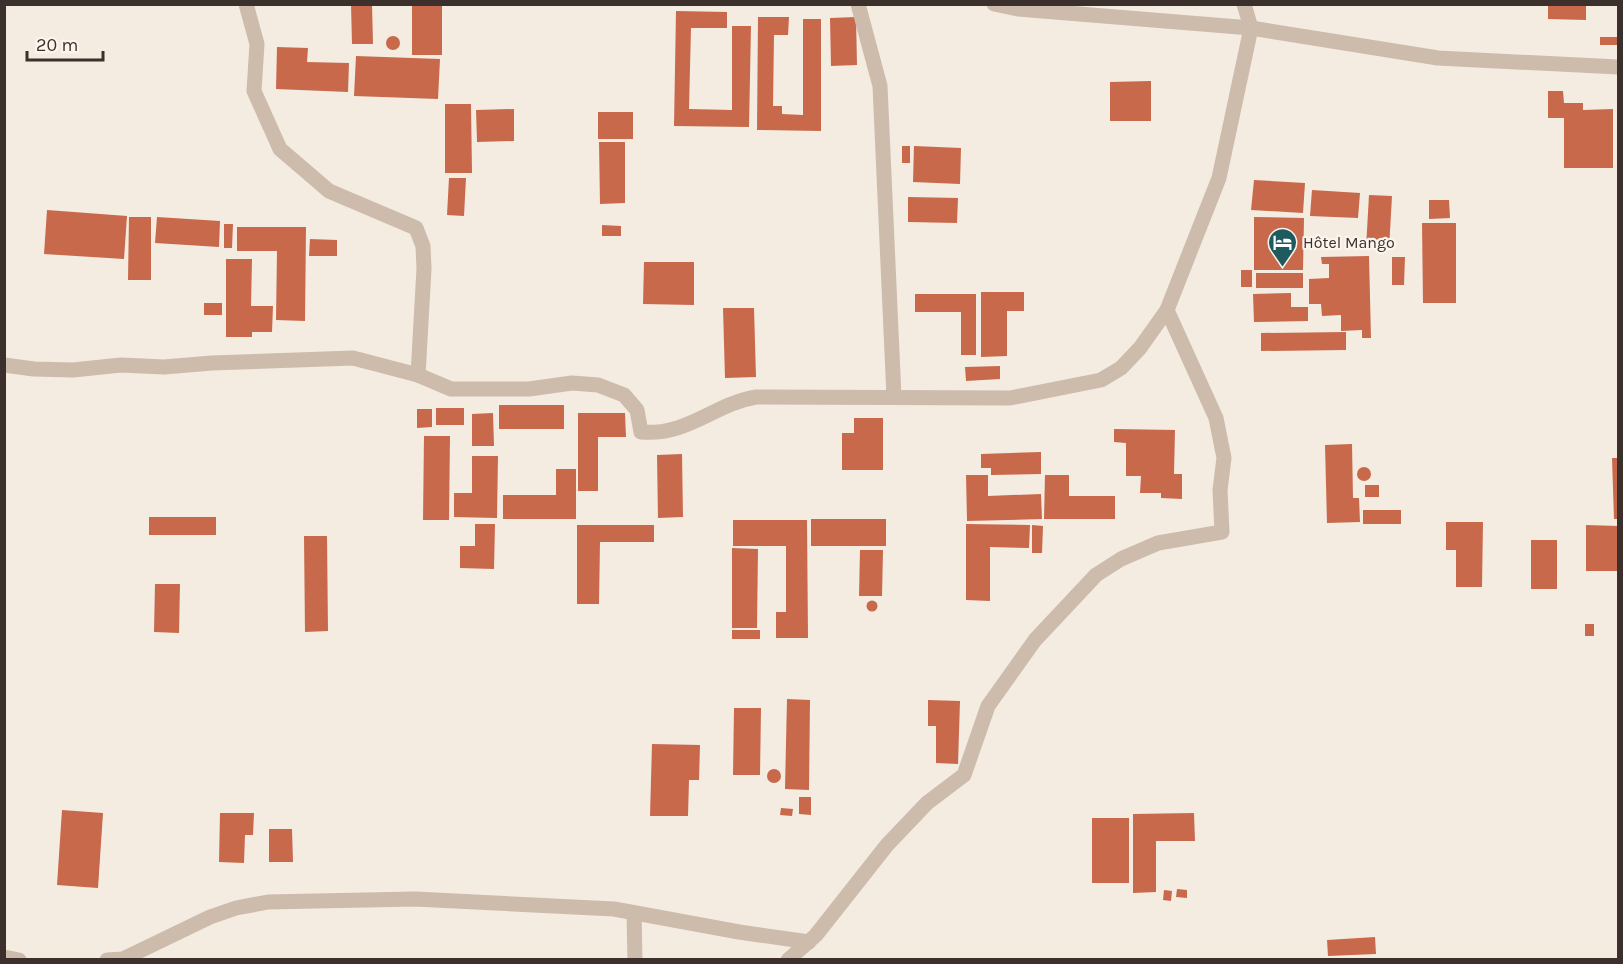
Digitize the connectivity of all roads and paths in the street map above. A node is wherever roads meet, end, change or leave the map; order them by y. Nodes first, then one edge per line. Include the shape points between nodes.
1 (246, 4) edge
2 (858, 4) edge
3 (994, 4) edge
4 (1244, 4) edge
5 (1251, 28) junction
6 (1618, 67) edge
7 (1167, 310) junction
8 (4, 365) edge
9 (417, 375) junction
10 (894, 397) junction
11 (634, 913) junction
12 (809, 942) junction
13 (4, 957) edge
14 (19, 960) edge
15 (107, 960) edge
16 (635, 960) edge
17 (788, 960) edge

1 - 9 street via 257,44 254,91 280,149 329,191 416,228 423,246 424,269
2 - 10 street via 880,86
3 - 5 street
4 - 5 street
5 - 6 street via 1438,58
5 - 7 street via 1220,178
7 - 10 street via 1140,348 1121,368 1101,380 1010,398
7 - 12 street via 1216,418 1224,458 1220,490 1222,532 1158,543 1096,575 1035,640 988,706 964,776 927,803
8 - 9 street via 73,370 353,358
9 - 10 street via 451,388 598,385 624,395 637,411 641,432 659,433 695,423 739,399
11 - 12 street
11 - 15 street via 415,899 267,902 210,917 123,958
11 - 16 street
12 - 17 street
13 - 14 street

